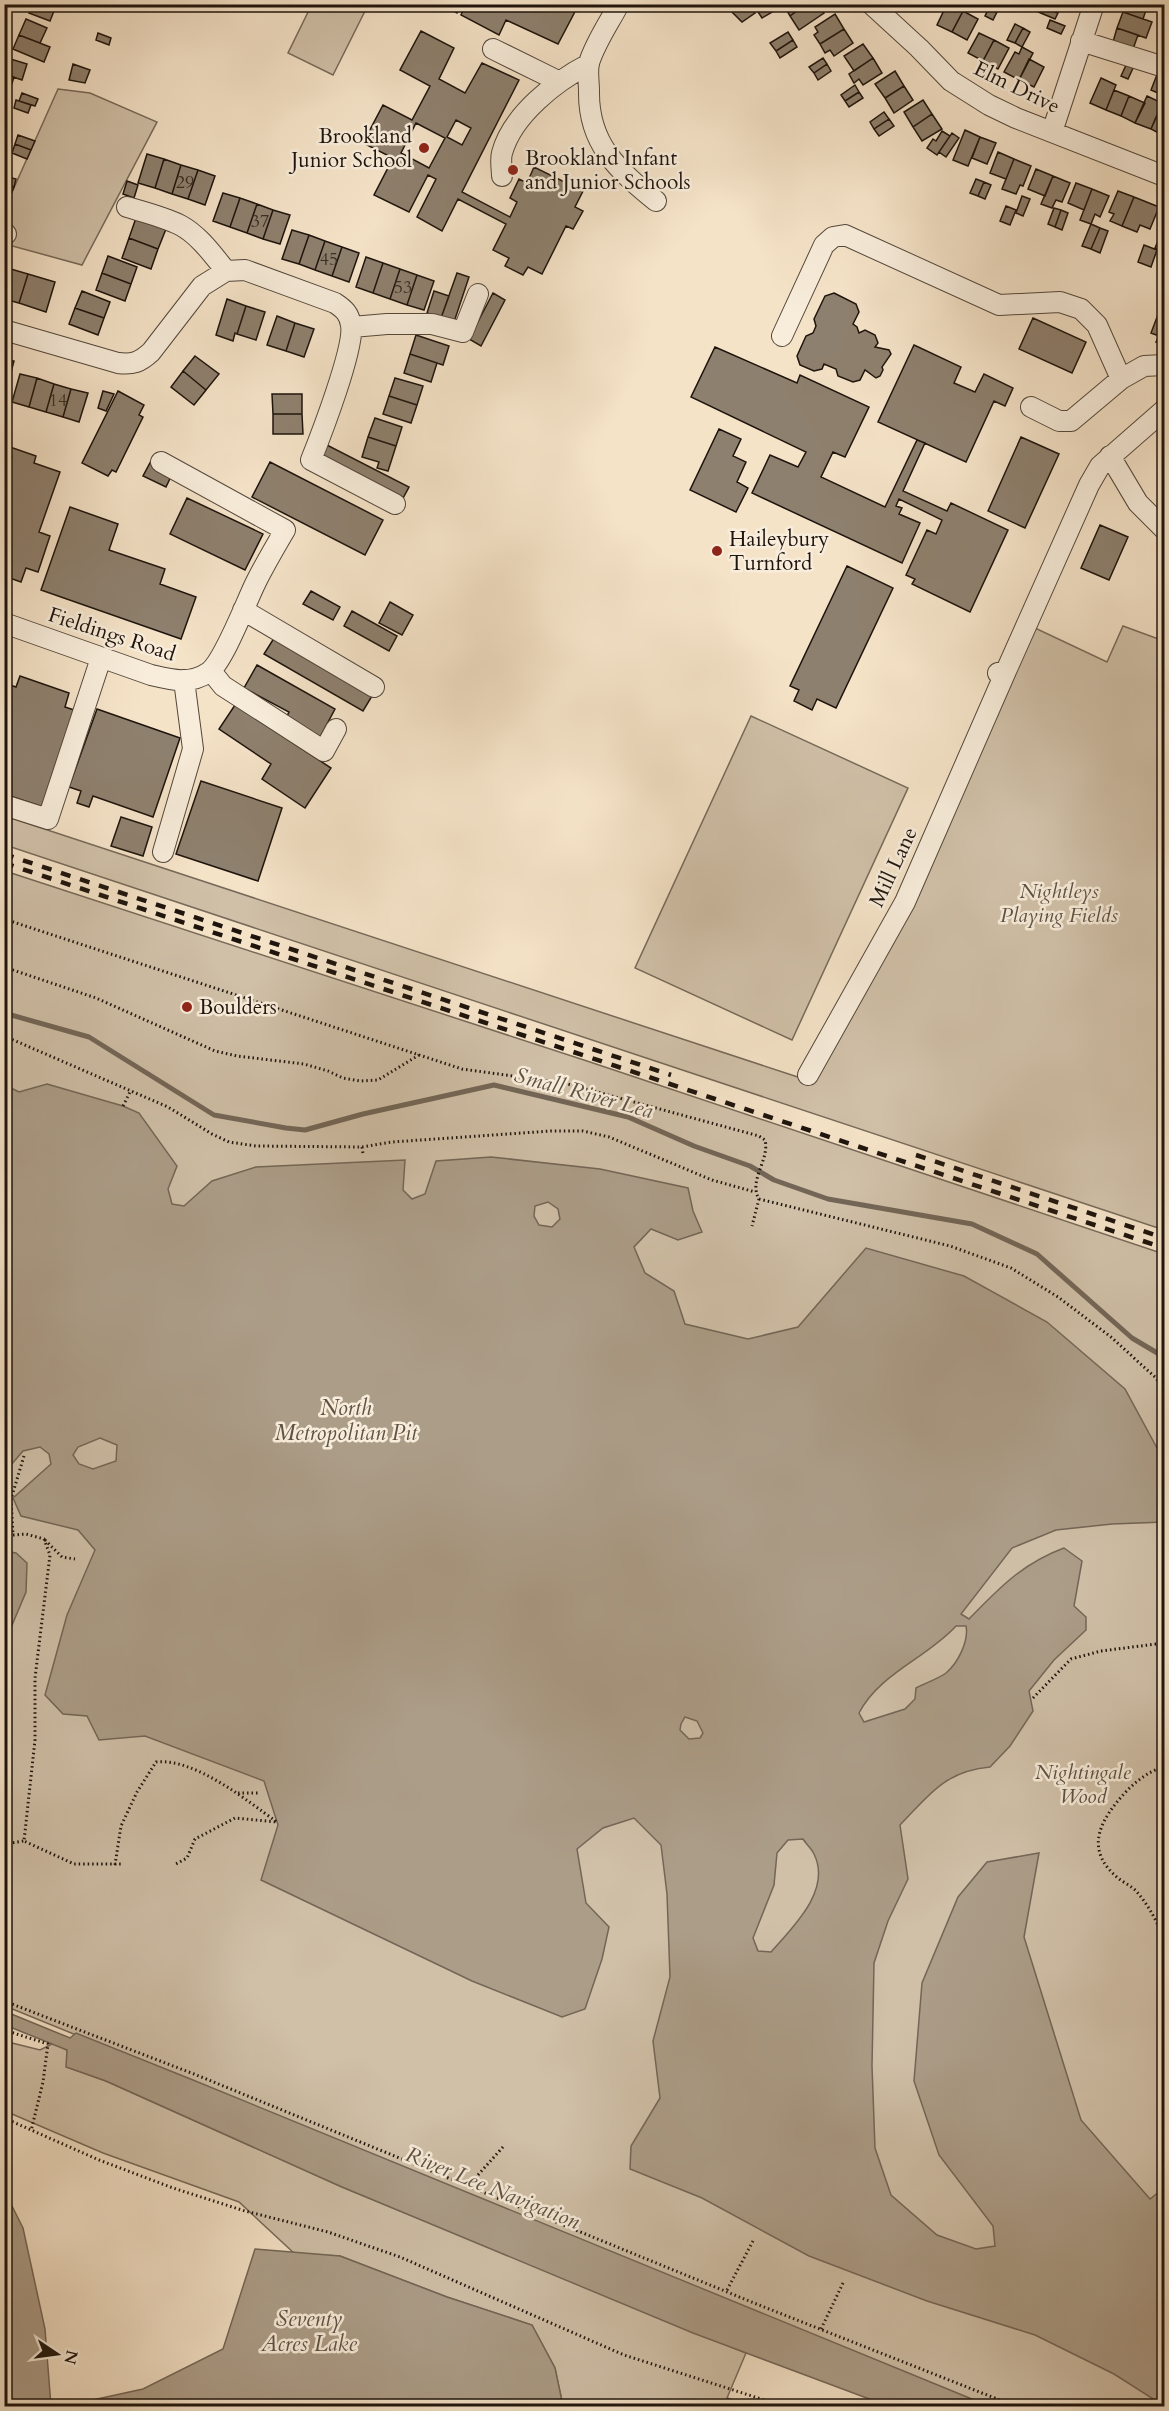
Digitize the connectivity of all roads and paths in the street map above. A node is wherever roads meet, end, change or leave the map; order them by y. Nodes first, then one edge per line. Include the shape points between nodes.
1 (619, 4) edge
2 (871, 4) edge
3 (1094, 4) edge
4 (1081, 41) junction
5 (494, 49) dead end
6 (589, 64) junction
7 (1164, 68) edge
8 (558, 81) junction
9 (1052, 132) junction
10 (502, 176) dead end
11 (1164, 176) edge
12 (656, 201) dead end
13 (127, 207) dead end
14 (226, 271) junction
15 (478, 294) dead end
16 (352, 327) junction
17 (4, 330) edge
18 (783, 336) dead end
19 (1164, 365) edge
20 (1121, 380) junction
21 (1031, 407) dead end
22 (1164, 410) edge
23 (1110, 456) junction
24 (161, 462) dead end
25 (395, 504) dead end
26 (1164, 528) edge
27 (243, 610) junction
28 (4, 623) edge
29 (101, 658) junction
30 (211, 671) junction
31 (184, 680) junction
32 (374, 687) dead end
33 (336, 729) dead end
34 (4, 805) edge
35 (163, 852) dead end
36 (4, 920) edge
37 (4, 967) edge
38 (4, 1036) edge
39 (419, 1055) junction
40 (808, 1075) dead end
41 (131, 1090) junction
42 (123, 1106) dead end
43 (476, 1137) junction
44 (476, 1145) dead end
45 (362, 1147) junction
46 (363, 1154) dead end
47 (755, 1192) junction
48 (759, 1199) junction
49 (752, 1226) dead end
50 (1164, 1390) edge
51 (24, 1456) dead end
52 (6, 1535) edge
53 (13, 1535) junction
54 (44, 1539) junction
55 (75, 1559) dead end
56 (1164, 1643) edge
57 (1033, 1698) dead end
58 (1164, 1767) edge
59 (237, 1793) junction
60 (259, 1793) dead end
61 (24, 1841) junction
62 (4, 1844) edge
63 (123, 1864) dead end
64 (174, 1865) dead end
65 (115, 1866) junction
66 (1164, 1940) edge
67 (4, 2001) edge
68 (4, 2030) edge
69 (4, 2118) edge
70 (32, 2132) junction
71 (503, 2147) dead end
72 (469, 2185) junction
73 (753, 2241) dead end
74 (844, 2281) dead end
75 (727, 2291) junction
76 (821, 2329) junction
77 (783, 2406) edge
78 (1015, 2406) edge

1 - 6 street
2 - 9 street, Elm Drive via 951,81 989,105
3 - 4 street
4 - 7 street
4 - 9 street
5 - 8 street
6 - 8 street
6 - 12 street via 590,112 598,138 625,176
8 - 10 street via 516,124 501,153
9 - 11 street, Elm Drive
13 - 14 street via 188,230
14 - 16 street via 244,270 335,303 346,311
14 - 17 street via 201,286 151,352 135,364 118,363
15 - 16 street via 463,332 432,324
16 - 25 street via 339,381 311,460
18 - 20 street via 824,245 833,237 845,235 999,305 1060,302 1081,309 1097,325
19 - 20 street via 1144,366
20 - 21 street via 1071,421 1059,421
22 - 23 street, Mill Lane
23 - 26 street via 1138,503
23 - 40 street, Mill Lane via 1089,485 1002,672 905,902
24 - 27 street via 285,530
27 - 30 street
27 - 32 street
28 - 29 street, Fieldings Road
29 - 31 street, Fieldings Road via 151,675
29 - 34 street via 48,819
30 - 31 street, Fieldings Road
30 - 33 street via 223,687 324,751
31 - 35 street via 193,749
36 - 39 path
37 - 39 path via 96,998 215,1051 237,1056 304,1064 360,1081 378,1080
38 - 41 path
39 - 47 path via 462,1069 589,1088 759,1136 765,1140 766,1154
41 - 42 path
41 - 45 path via 229,1142
43 - 44 path
43 - 45 path
43 - 47 path via 583,1131 712,1180
45 - 46 path
47 - 48 path
48 - 49 path
48 - 50 path via 950,1246 1011,1268 1111,1337
51 - 53 path via 11,1499
52 - 53 path
53 - 54 path
54 - 55 path via 62,1557
54 - 61 path via 50,1555 35,1678 34,1753
56 - 57 path via 1071,1659
58 - 66 path via 1139,1780 1111,1809 1102,1823 1098,1848 1102,1862 1136,1890
59 - 60 path
59 - 64 path via 277,1822 235,1818 195,1839 187,1858
59 - 65 path via 190,1767 156,1762 121,1826
61 - 62 path
61 - 65 path via 74,1864
63 - 65 path
67 - 72 path
68 - 70 path via 48,2044
69 - 70 path
70 - 77 path via 173,2188 400,2257 624,2355
71 - 72 path
72 - 75 path
73 - 75 path
74 - 76 path
75 - 76 path
76 - 78 path

